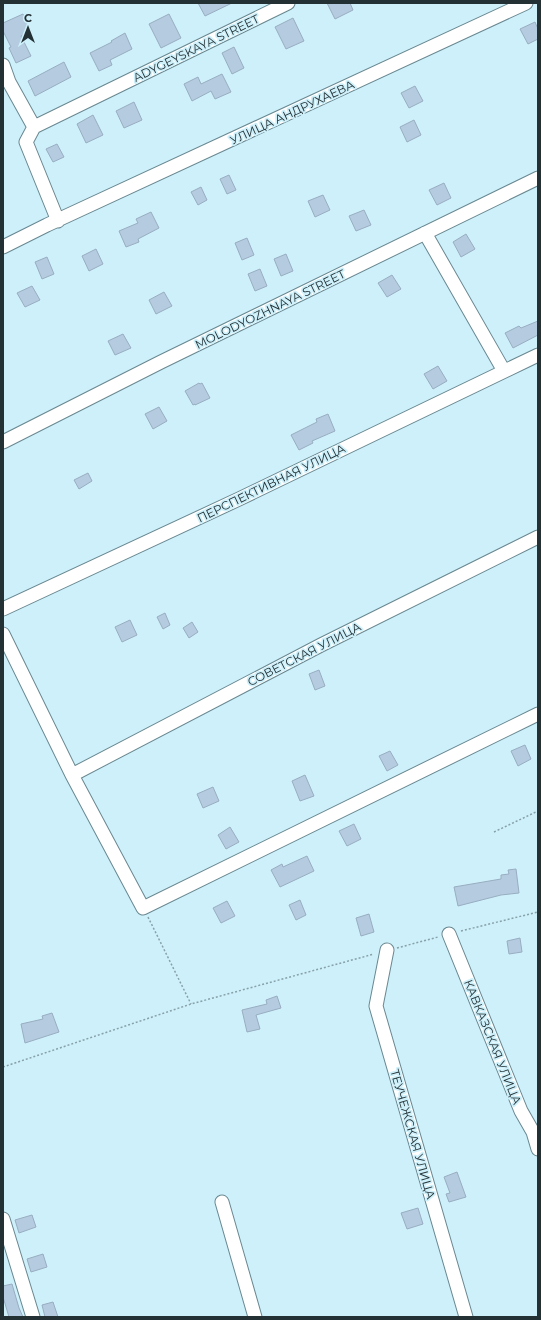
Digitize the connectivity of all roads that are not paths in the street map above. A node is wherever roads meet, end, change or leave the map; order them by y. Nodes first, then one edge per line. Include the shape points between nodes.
1 (288, 3) edge
2 (526, 3) edge
3 (3, 65) edge
4 (6, 83) edge
5 (34, 127) junction
6 (538, 178) edge
7 (58, 221) junction
8 (425, 233) junction
9 (3, 247) edge
10 (538, 355) edge
11 (504, 371) junction
12 (3, 442) edge
13 (538, 537) edge
14 (3, 609) edge
15 (3, 634) edge
16 (538, 714) edge
17 (72, 775) junction
18 (449, 934) road end
19 (387, 950) road end
20 (538, 1149) edge
21 (222, 1202) dead end
22 (3, 1219) edge
23 (33, 1317) edge
24 (255, 1317) edge
25 (466, 1317) edge

1 - 5 street, ADYGEYSKAYA STREET
2 - 7 street, УЛИЦА АНДРУХАЕВА
3 - 4 street
4 - 5 street
5 - 7 street via 26,142
6 - 8 street, MOLODYOZHNAYA STREET
7 - 9 street, УЛИЦА АНДРУХАЕВА
8 - 11 street
8 - 12 street, MOLODYOZHNAYA STREET
10 - 11 street, ПЕРСПЕКТИВНАЯ УЛИЦА
11 - 14 street, ПЕРСПЕКТИВНАЯ УЛИЦА
13 - 17 street, СОВЕТСКАЯ УЛИЦА via 321,645
15 - 17 street
16 - 17 street via 143,908
18 - 20 street, КАВКАЗСКАЯ УЛИЦА
19 - 25 street, ТЕУЧЕЖСКАЯ УЛИЦА via 376,1006
21 - 24 street
22 - 23 street

